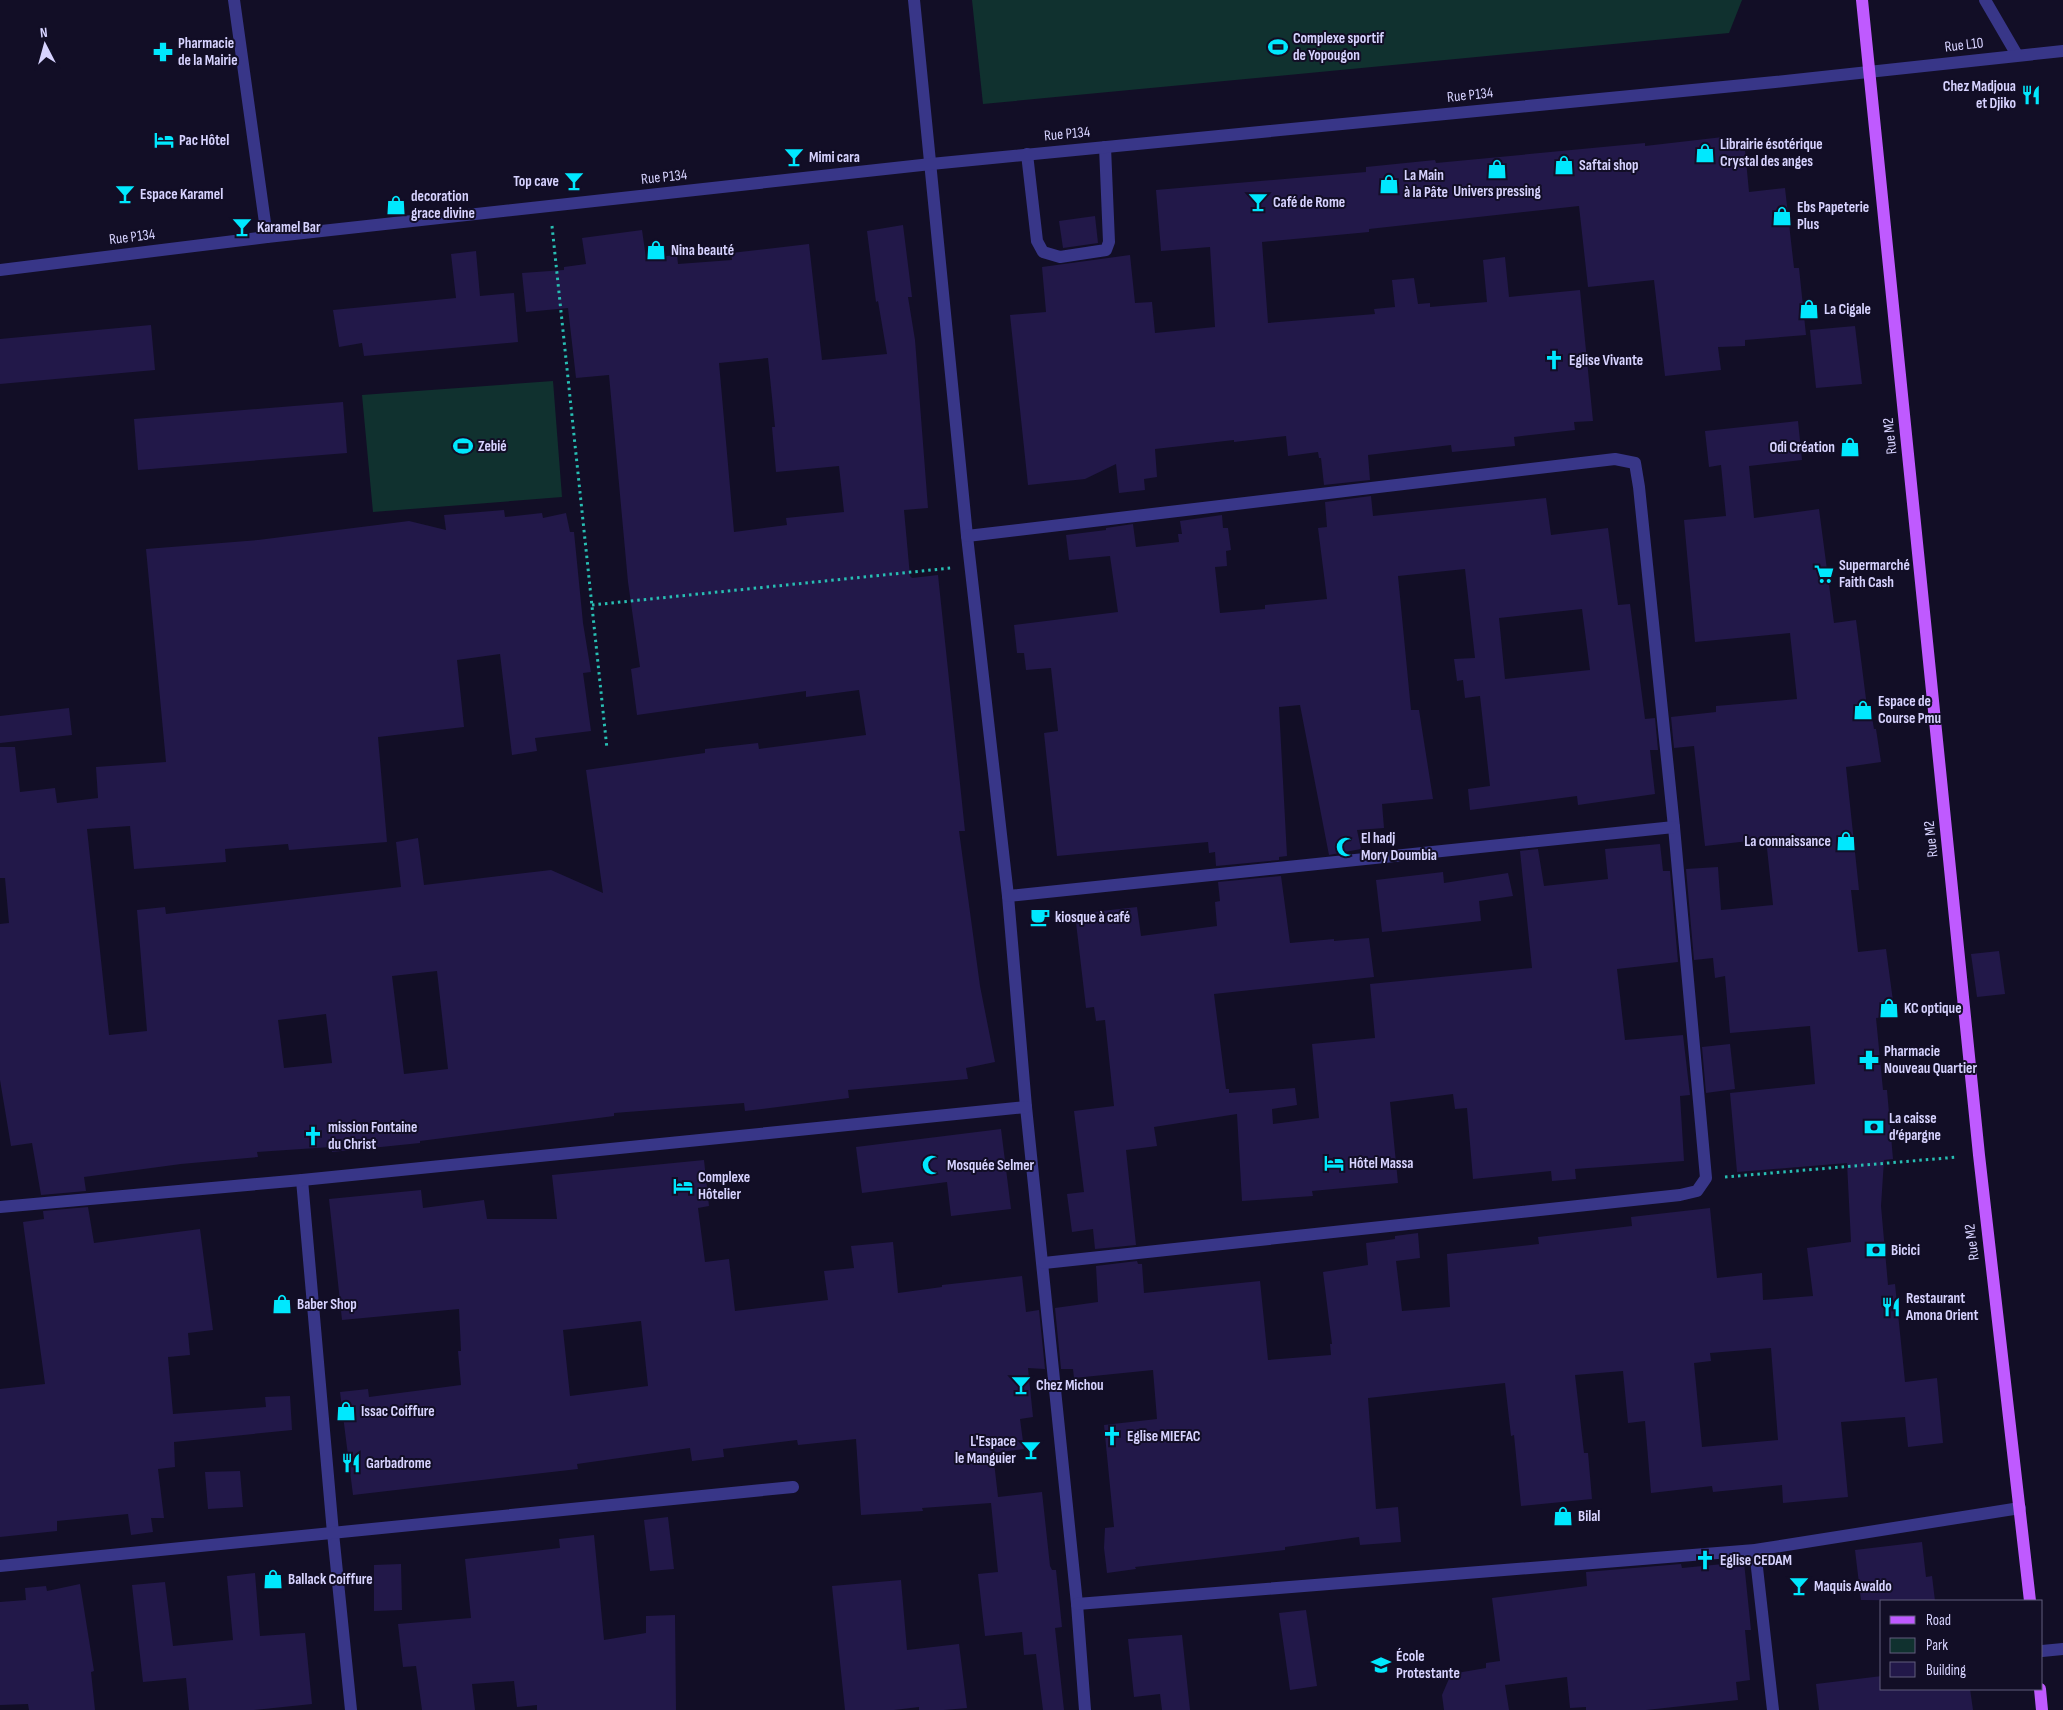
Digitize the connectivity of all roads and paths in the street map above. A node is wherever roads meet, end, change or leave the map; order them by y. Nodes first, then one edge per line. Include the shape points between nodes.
1 (234, 0) edge
2 (914, 0) edge
3 (1862, 0) edge
4 (1985, 0) edge
5 (2063, 51) edge
6 (2017, 55) junction
7 (1870, 72) junction
8 (1104, 147) junction
9 (1026, 154) junction
10 (931, 164) junction
11 (550, 206) junction
12 (267, 237) junction
13 (0, 270) edge
14 (967, 536) junction
15 (970, 566) junction
16 (592, 605) junction
17 (607, 749) dead end
18 (1674, 828) junction
19 (1008, 896) junction
20 (1026, 1107) junction
21 (1979, 1155) junction
22 (1706, 1178) junction
23 (302, 1180) junction
24 (0, 1207) edge
25 (1044, 1263) junction
26 (793, 1487) dead end
27 (2020, 1508) junction
28 (332, 1533) junction
29 (1755, 1550) junction
30 (0, 1566) edge
31 (2030, 1600) edge
32 (1077, 1604) junction
33 (2063, 1649) edge
34 (2043, 1651) edge
35 (2040, 1690) edge
36 (351, 1710) edge
37 (1085, 1710) edge
38 (1774, 1710) edge
39 (2042, 1710) edge

1 - 12 street
2 - 10 street
3 - 7 main road, Rue M2
4 - 6 street
5 - 6 street, Rue L10
6 - 7 street, Rue L10
7 - 8 street, Rue P134
7 - 21 main road, Rue M2
8 - 9 street, Rue P134
8 - 9 street via 1109,242 1106,250 1060,257 1043,252 1036,241
9 - 10 street, Rue P134
10 - 11 street, Rue P134
10 - 14 street
11 - 12 street, Rue P134
11 - 16 path
12 - 13 street, Rue P134
14 - 15 street
14 - 18 street via 1615,459 1636,463
15 - 16 path
15 - 19 street
16 - 17 path
18 - 19 street
18 - 22 street
19 - 20 street
20 - 23 street
20 - 25 street
21 - 22 path
21 - 27 main road, Rue M2
22 - 25 street via 1697,1191 1680,1195
23 - 24 street
23 - 28 street
25 - 32 street
26 - 28 street
27 - 29 street
27 - 31 main road, Rue M2
28 - 30 street
28 - 36 street
29 - 32 street
29 - 38 street
32 - 37 street
33 - 34 street
35 - 39 main road

